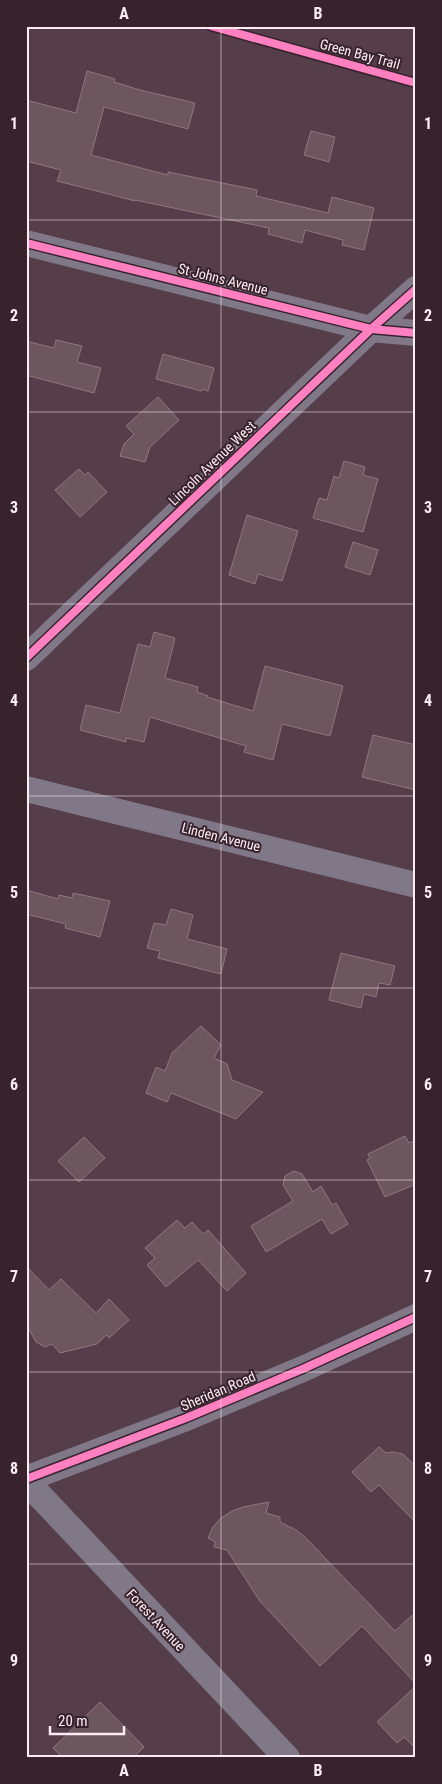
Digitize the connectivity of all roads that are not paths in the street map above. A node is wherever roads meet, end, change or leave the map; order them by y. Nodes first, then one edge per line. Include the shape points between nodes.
1 (26, 243) edge
2 (416, 289) edge
3 (371, 329) junction
4 (416, 333) edge
5 (26, 658) edge
6 (26, 788) edge
7 (416, 885) edge
8 (416, 1317) edge
9 (26, 1480) edge
10 (286, 1758) edge

1 - 3 street, St Johns Avenue
2 - 3 street, Lincoln Avenue West
3 - 4 street, St Johns Avenue
3 - 5 street, Lincoln Avenue West
6 - 7 street, Linden Avenue
8 - 9 street, Sheridan Road via 186,1418
9 - 10 street, Forest Avenue

